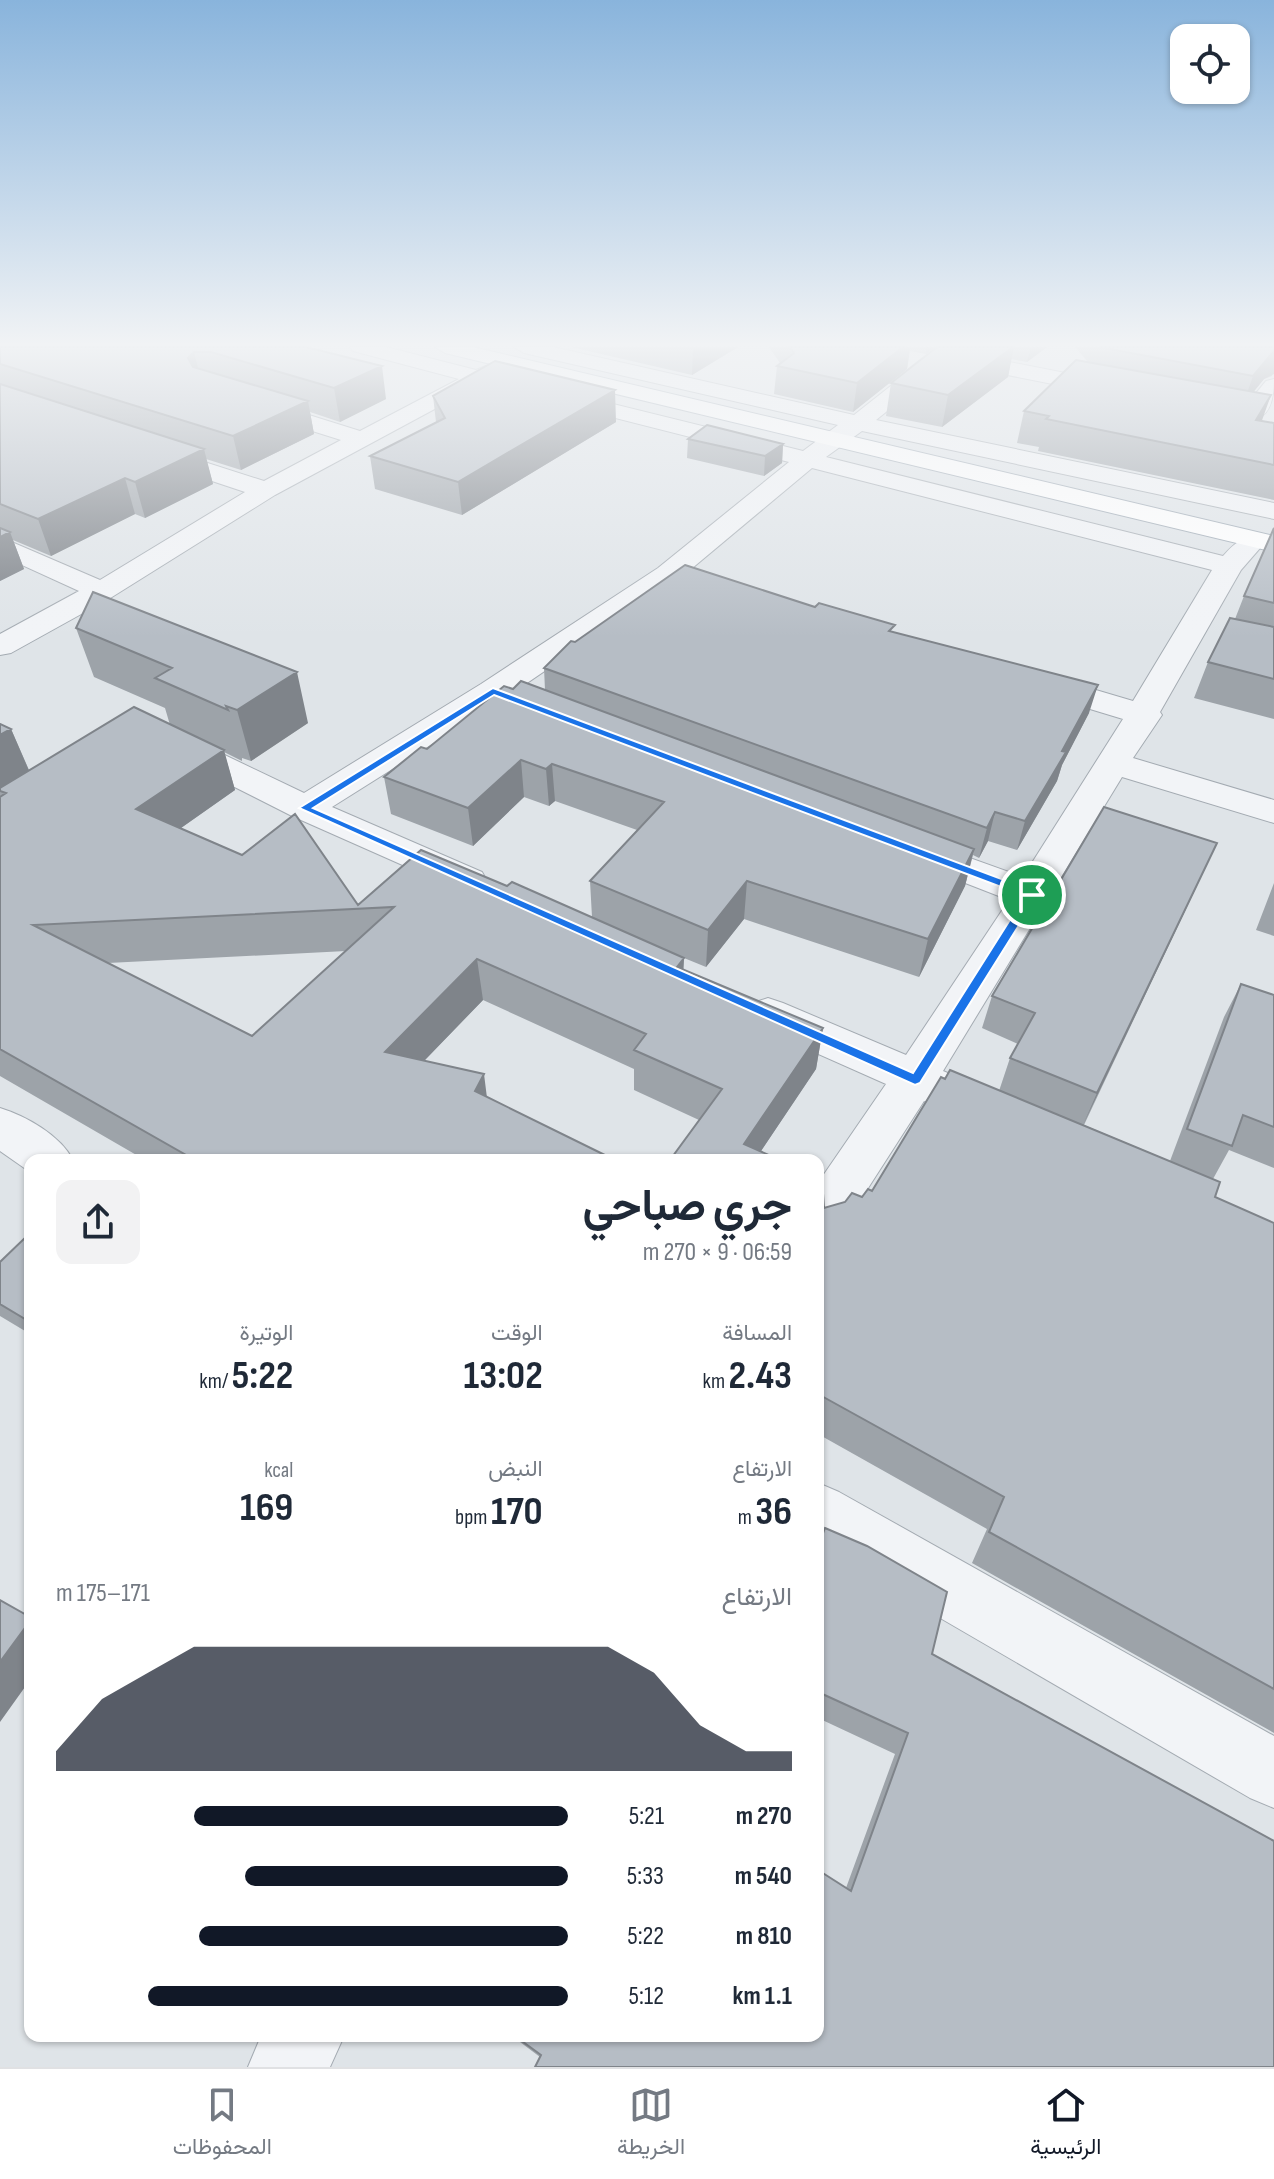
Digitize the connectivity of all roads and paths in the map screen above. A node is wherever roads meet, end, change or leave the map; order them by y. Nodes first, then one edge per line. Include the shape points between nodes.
1 (354, 443) edge
2 (744, 443) edge
3 (827, 443) edge
4 (841, 443) edge
5 (928, 443) edge
6 (138, 449) edge
7 (807, 460) junction
8 (266, 490) junction
9 (1258, 540) edge
10 (0, 545) edge
11 (668, 574) junction
12 (698, 582) edge
13 (102, 591) junction
14 (0, 646) edge
15 (1010, 675) edge
16 (493, 691) junction
17 (537, 707) edge
18 (1145, 715) junction
19 (145, 729) edge
20 (1114, 763) junction
21 (305, 808) junction
22 (1274, 812) edge
23 (886, 840) edge
24 (1032, 895) junction
25 (508, 899) edge
26 (741, 1002) edge
27 (915, 1080) junction
28 (0, 1126) edge
29 (1030, 1128) edge
30 (40, 1154) edge
31 (824, 1214) edge
32 (824, 1516) edge
33 (1274, 1774) edge
34 (302, 2042) edge
35 (287, 2067) edge

1 - 8 street
2 - 7 street
3 - 7 street
4 - 9 main road
5 - 9 street
6 - 8 street
7 - 9 street
7 - 11 street
8 - 13 street
9 - 18 street via 1204,636
10 - 13 street
11 - 12 street
11 - 16 street
13 - 14 street
15 - 18 street
16 - 17 street
16 - 21 street
18 - 20 street
19 - 21 street
20 - 22 street
20 - 24 street
21 - 25 street
23 - 24 street
24 - 27 street
26 - 27 street
27 - 29 street
27 - 31 street
28 - 30 street
32 - 33 street
34 - 35 street

